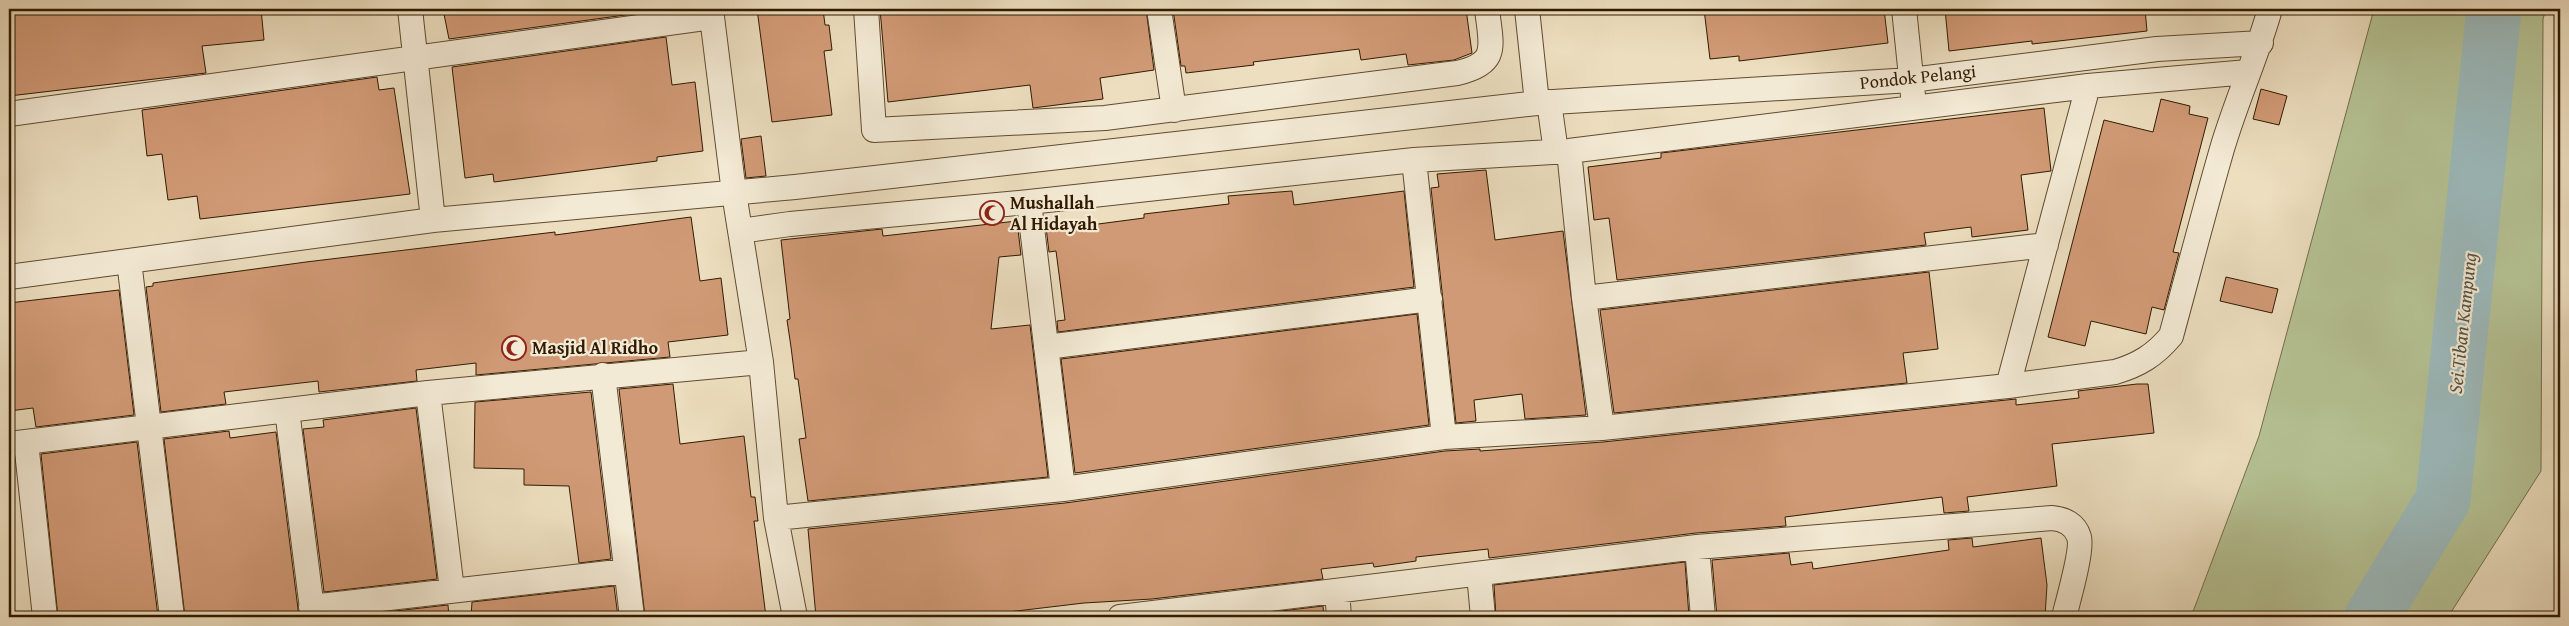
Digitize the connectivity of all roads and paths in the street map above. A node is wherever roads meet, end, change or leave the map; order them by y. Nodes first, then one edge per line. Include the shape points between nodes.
1 (410, 9) edge
2 (866, 9) edge
3 (1159, 9) edge
4 (1487, 9) edge
5 (1527, 9) edge
6 (1904, 9) edge
7 (2270, 9) edge
8 (711, 13) edge
9 (2261, 44) junction
10 (416, 56) junction
11 (2248, 72) junction
12 (1911, 80) junction
13 (2088, 86) junction
14 (1543, 102) junction
15 (1915, 108) junction
16 (1174, 110) junction
17 (9, 114) edge
18 (1105, 118) junction
19 (1109, 150) junction
20 (1563, 152) junction
21 (1414, 160) junction
22 (734, 193) junction
23 (1029, 202) junction
24 (433, 220) junction
25 (740, 231) junction
26 (2046, 245) junction
27 (129, 261) junction
28 (9, 277) edge
29 (1584, 298) junction
30 (1430, 299) junction
31 (1046, 347) junction
32 (760, 362) junction
33 (603, 375) junction
34 (2008, 386) junction
35 (428, 393) junction
36 (287, 410) junction
37 (149, 426) junction
38 (1602, 428) junction
39 (1444, 437) junction
40 (18, 443) edge
41 (1063, 489) junction
42 (776, 518) junction
43 (1697, 547) junction
44 (626, 571) junction
45 (1479, 574) junction
46 (452, 590) junction
47 (1337, 591) junction
48 (312, 612) edge
49 (45, 617) edge
50 (172, 617) edge
51 (632, 617) edge
52 (795, 617) edge
53 (1120, 617) edge
54 (1339, 617) edge
55 (1483, 617) edge
56 (1703, 617) edge
57 (2064, 617) edge

1 - 10 street
2 - 18 street via 874,130
3 - 16 street
4 - 16 street via 1490,52 1486,61 1473,69
5 - 14 street
6 - 12 street
7 - 9 street
8 - 10 street
8 - 22 street
9 - 11 street
9 - 12 street, Pondok Pelangi via 2157,49
10 - 17 street
10 - 24 street
11 - 13 street
11 - 34 street via 2223,148 2171,336 2148,359 2123,369
12 - 14 street, Pondok Pelangi
12 - 15 street
13 - 15 street
13 - 26 street
14 - 19 street, Pondok Pelangi
14 - 20 street
15 - 20 street
16 - 18 street
18 - 19 street
19 - 22 street, Pondok Pelangi
20 - 21 street
20 - 29 street
21 - 23 street
21 - 30 street
22 - 24 street, Pondok Pelangi
22 - 25 street
23 - 25 street
23 - 31 street
24 - 27 street, Pondok Pelangi
25 - 32 street
26 - 29 street
26 - 34 street
27 - 28 street, Pondok Pelangi
27 - 37 street
29 - 38 street
30 - 31 street
30 - 39 street
31 - 41 street
32 - 33 street
32 - 42 street
33 - 35 street
33 - 44 street
34 - 38 street
35 - 36 street
35 - 46 street
36 - 37 street
36 - 48 street
37 - 40 street
37 - 50 street
38 - 39 street
39 - 41 street
40 - 49 street
41 - 42 street
42 - 52 street
43 - 45 street
43 - 56 street
43 - 57 street via 2062,519 2076,530 2080,543
44 - 46 street
44 - 51 street
45 - 47 street
45 - 55 street
46 - 48 street
47 - 53 street
47 - 54 street

